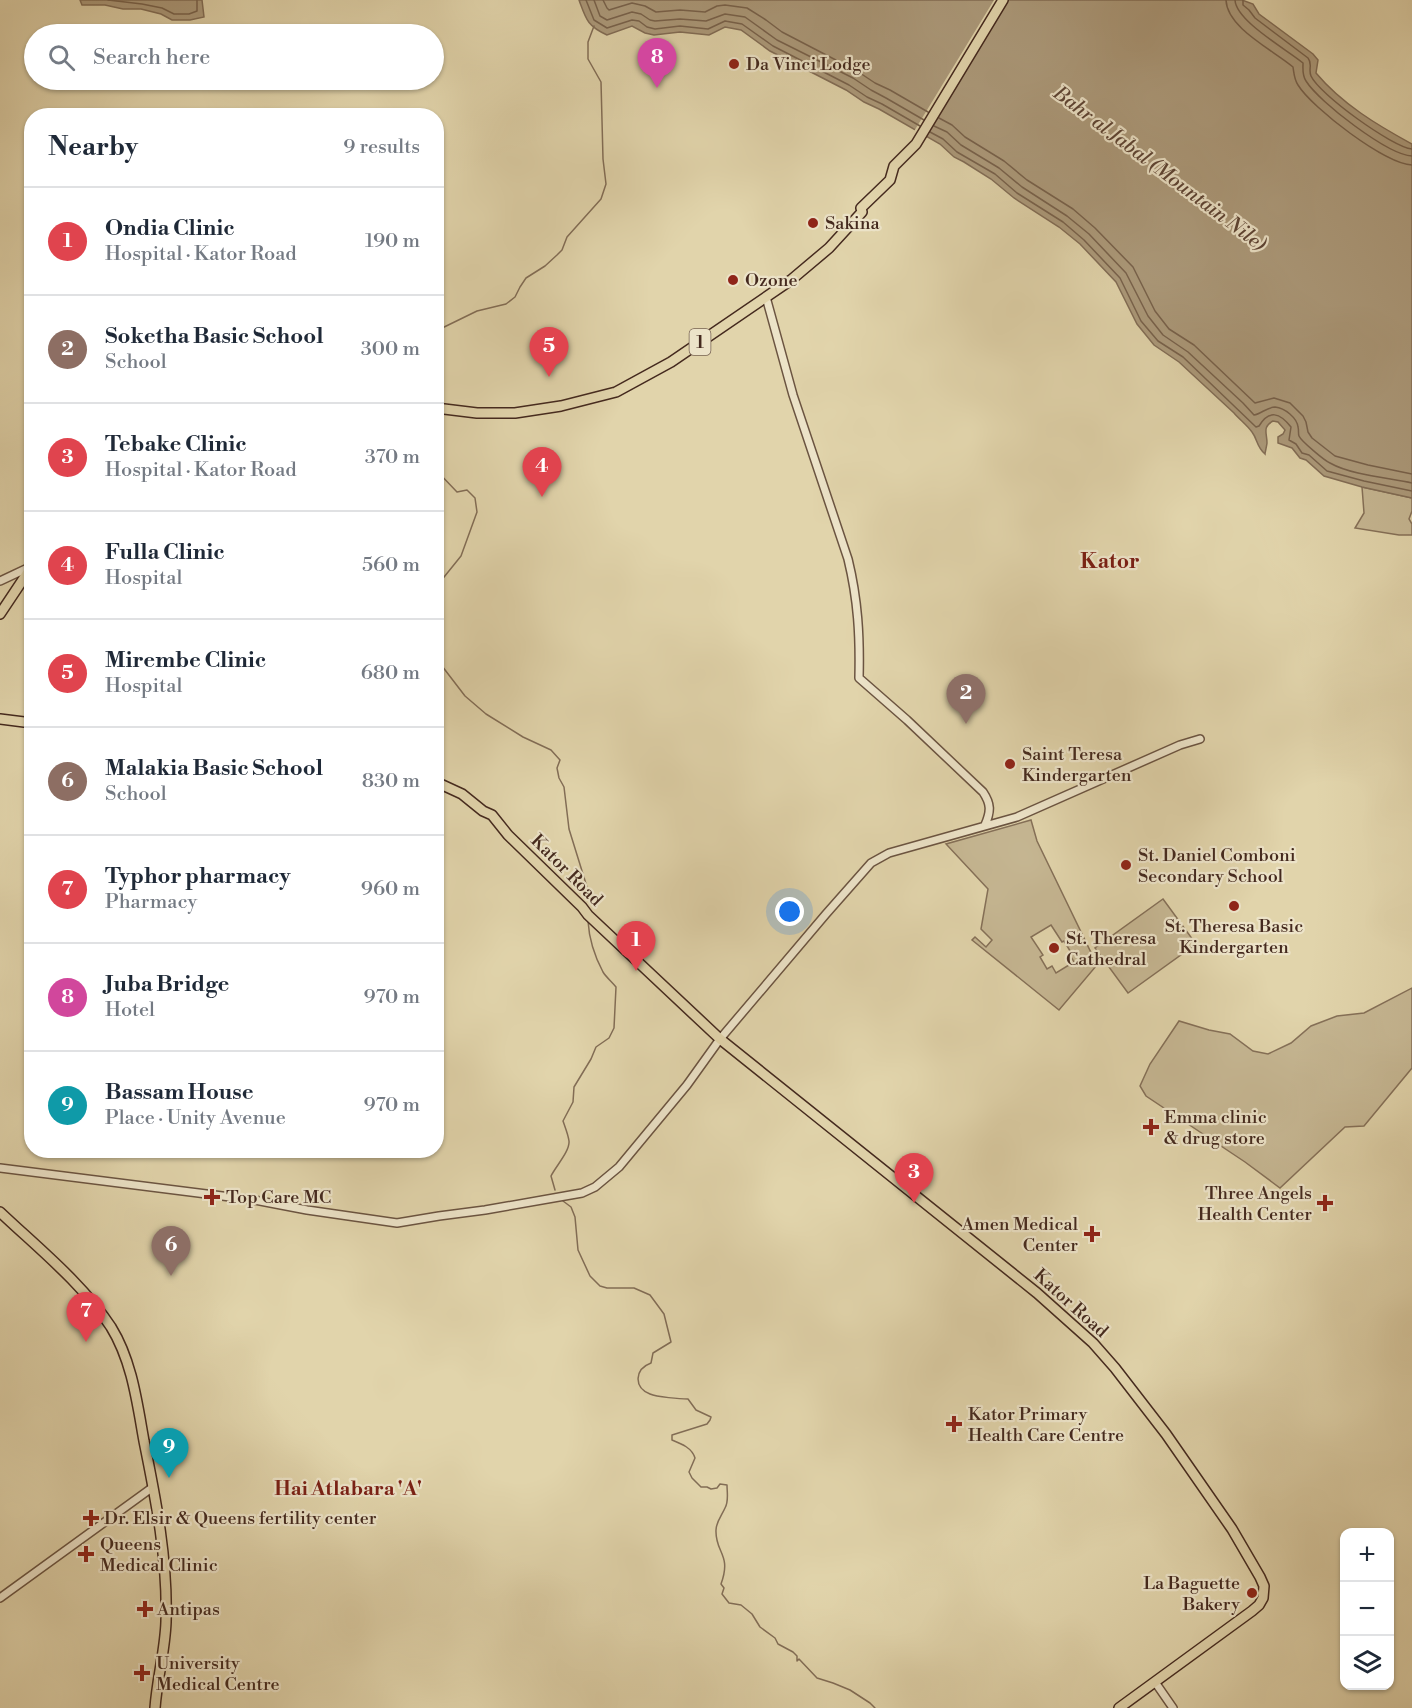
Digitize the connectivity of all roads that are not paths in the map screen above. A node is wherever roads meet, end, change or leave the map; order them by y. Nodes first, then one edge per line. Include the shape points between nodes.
1 (997, 0) edge
2 (1003, 0) edge
3 (914, 142) junction
4 (766, 297) junction
5 (444, 409) edge
6 (24, 570) edge
7 (24, 578) edge
8 (0, 581) edge
9 (0, 614) edge
10 (0, 719) edge
11 (24, 722) edge
12 (1200, 739) dead end
13 (444, 786) edge
14 (986, 825) junction
15 (720, 1040) junction
16 (0, 1168) edge
17 (0, 1212) edge
18 (153, 1487) junction
19 (0, 1598) edge
20 (1155, 1682) junction
21 (155, 1708) edge
22 (1119, 1708) edge
23 (1173, 1708) edge

1 - 3 main road, 1
2 - 3 main road, 1
3 - 4 main road, 1 via 894,166 890,180 829,248
4 - 5 main road, 1 via 663,367 616,392 515,413
4 - 14 street via 793,395 851,568 860,622 859,678 983,792 990,812
6 - 8 street
7 - 9 main road
10 - 11 main road
12 - 14 street via 1017,817
13 - 15 main road, Kator Road via 492,815 601,928
14 - 15 street via 889,853 871,863
15 - 16 street via 619,1167 582,1193 403,1223
15 - 20 main road, Kator Road via 1083,1333 1115,1368 1232,1529 1260,1577 1263,1598 1259,1605
17 - 18 main road via 87,1295 120,1343 134,1387
18 - 19 street
18 - 21 main road via 166,1623
20 - 22 main road, Kator Road
20 - 23 street

